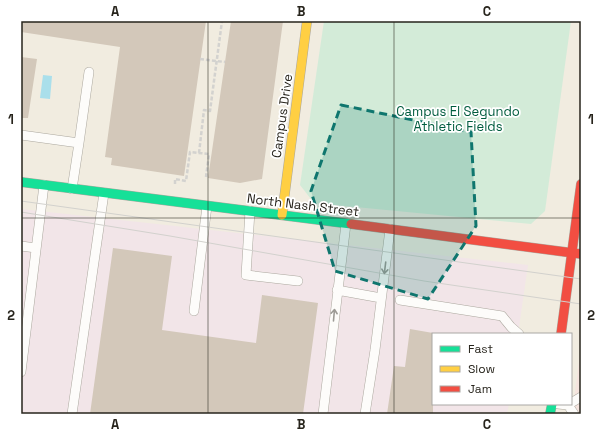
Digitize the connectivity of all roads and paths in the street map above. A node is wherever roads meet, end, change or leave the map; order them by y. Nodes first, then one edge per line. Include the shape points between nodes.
1 (222, 21) edge
2 (308, 21) edge
3 (200, 59) dead end
4 (225, 62) dead end
5 (89, 72) dead end
6 (21, 135) edge
7 (78, 143) junction
8 (199, 153) junction
9 (206, 177) dead end
10 (21, 182) edge
11 (581, 184) edge
12 (44, 185) junction
13 (72, 189) junction
14 (174, 190) dead end
15 (104, 193) junction
16 (207, 206) junction
17 (250, 211) junction
18 (282, 215) junction
19 (346, 224) junction
20 (390, 229) junction
21 (21, 246) edge
22 (36, 248) junction
23 (577, 253) edge
24 (298, 281) dead end
25 (337, 290) junction
26 (381, 298) junction
27 (400, 300) dead end
28 (194, 311) dead end
29 (518, 333) edge
30 (561, 333) edge
31 (21, 372) edge
32 (581, 397) edge
33 (572, 403) edge
34 (72, 414) edge
35 (323, 414) edge
36 (365, 414) edge

1 - 8 path via 210,111 204,110
2 - 18 street, Campus Drive
3 - 4 path, bridge
5 - 7 lane
6 - 7 lane
7 - 13 lane
8 - 9 path via 209,154
8 - 14 path via 190,152 186,181 175,179
10 - 12 street, North Nash Street
11 - 23 street
12 - 13 street, North Nash Street
12 - 22 lane
13 - 15 street, North Nash Street
15 - 16 street, North Nash Street
15 - 34 lane
16 - 17 street, North Nash Street
16 - 28 lane
17 - 18 street, North Nash Street
17 - 24 lane via 246,275
18 - 19 street, North Nash Street
19 - 20 street, North Nash Street
19 - 25 lane
20 - 23 street, North Nash Street
20 -> 26 lane
21 - 22 lane
22 - 31 lane
23 - 30 street
25 - 26 lane
35 -> 25 lane
26 - 36 lane
27 - 29 lane via 502,316
32 - 33 lane

